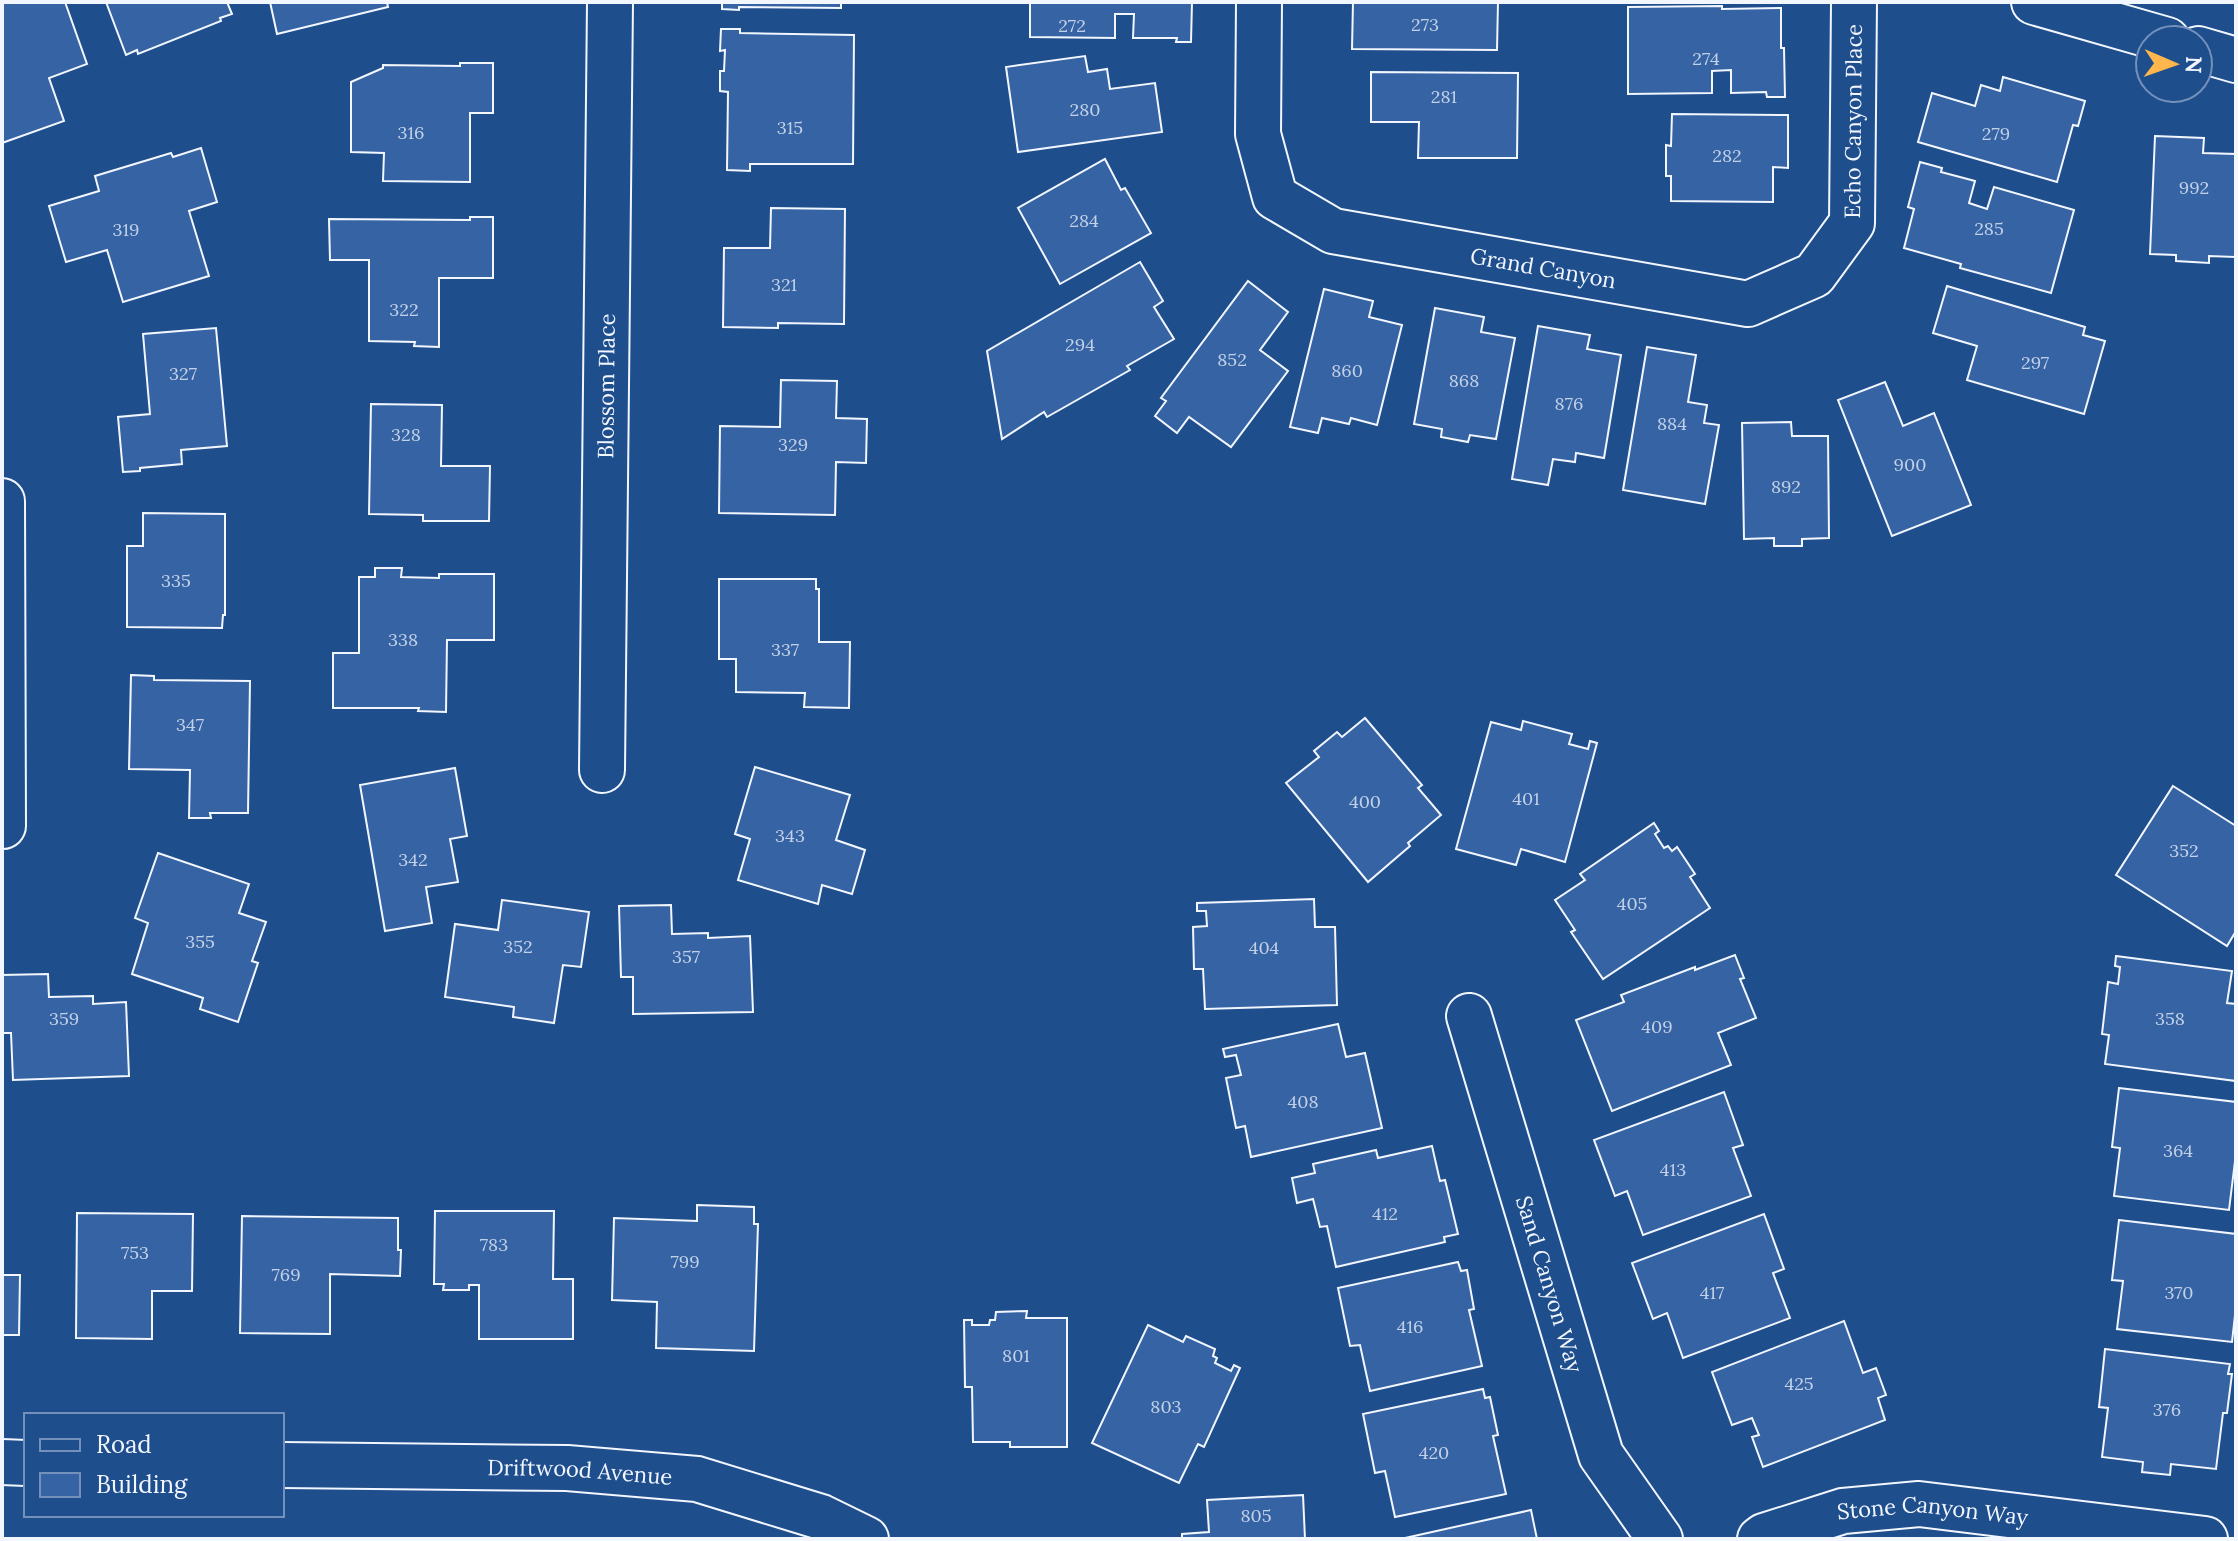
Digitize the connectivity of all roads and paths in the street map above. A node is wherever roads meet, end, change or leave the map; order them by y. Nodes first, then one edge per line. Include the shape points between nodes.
1 (610, 2) edge
2 (1259, 2) edge
3 (1854, 2) edge
4 (2034, 2) edge
5 (2134, 31) edge
6 (2214, 54) edge
7 (2236, 60) edge
8 (1814, 275) joint
9 (2, 501) edge
10 (602, 770) dead end
11 (3, 826) edge
12 (1469, 1016) dead end
13 (2, 1462) edge
14 (24, 1463) edge
15 (284, 1465) edge
16 (866, 1539) edge
17 (1660, 1539) edge
18 (1760, 1539) edge
19 (2205, 1539) edge

1 - 10 street, Blossom Place
2 - 8 street, Grand Canyon via 1258,134 1275,197 1333,231 1748,304
3 - 8 street, Echo Canyon Place via 1852,223
4 - 5 street
6 - 7 street
9 - 11 street
12 - 17 street, Sand Canyon Way via 1601,1455
13 - 14 street
15 - 16 street, Driftwood Avenue via 567,1468 697,1479 821,1517
18 - 19 street, Stone Canyon Way via 1843,1511 1919,1504

